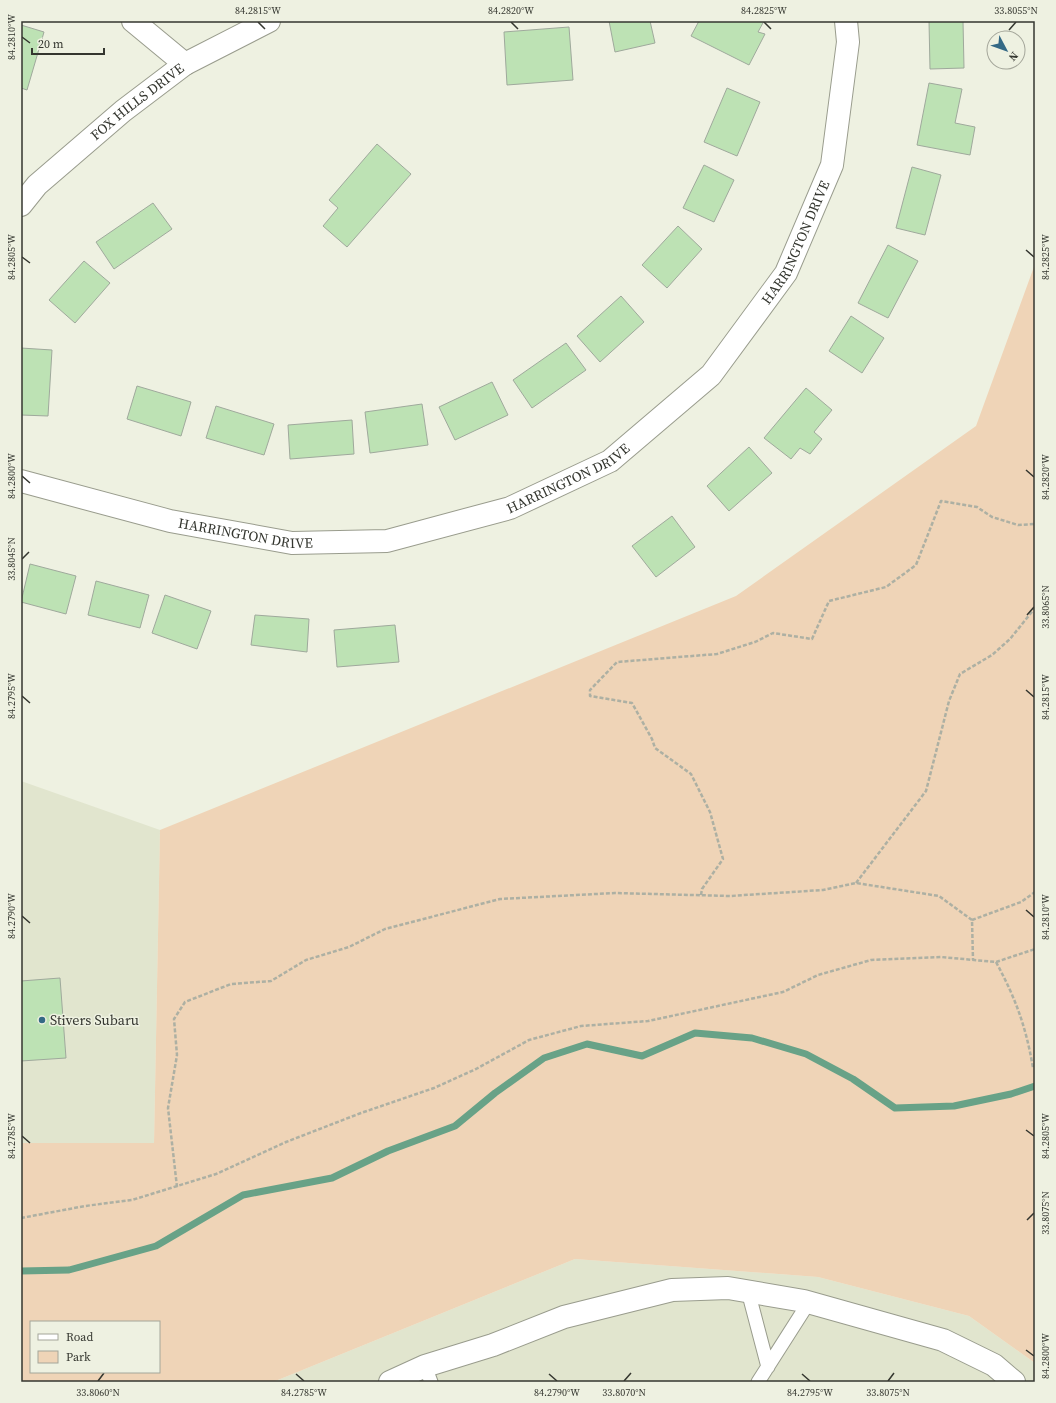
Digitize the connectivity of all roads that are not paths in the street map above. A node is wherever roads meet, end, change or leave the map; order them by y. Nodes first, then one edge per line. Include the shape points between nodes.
1 (132, 21) edge
2 (269, 21) edge
3 (846, 21) edge
4 (185, 64) junction
5 (21, 205) edge
6 (21, 481) edge
7 (748, 1291) junction
8 (809, 1302) junction
9 (768, 1366) junction
10 (428, 1374) edge
11 (390, 1382) edge
12 (758, 1382) edge
13 (1014, 1382) edge

1 - 4 street
2 - 4 street, FOX HILLS DRIVE
3 - 6 street, HARRINGTON DRIVE via 848,42 832,165 786,273 711,375 610,461 510,508 387,541 292,543 170,521
4 - 5 street, FOX HILLS DRIVE via 123,111 37,185
7 - 8 street
7 - 9 lane
7 - 10 street via 728,1288 672,1290 564,1317
8 - 9 lane
8 - 13 street via 943,1340 994,1365
9 - 12 lane
10 - 11 street

